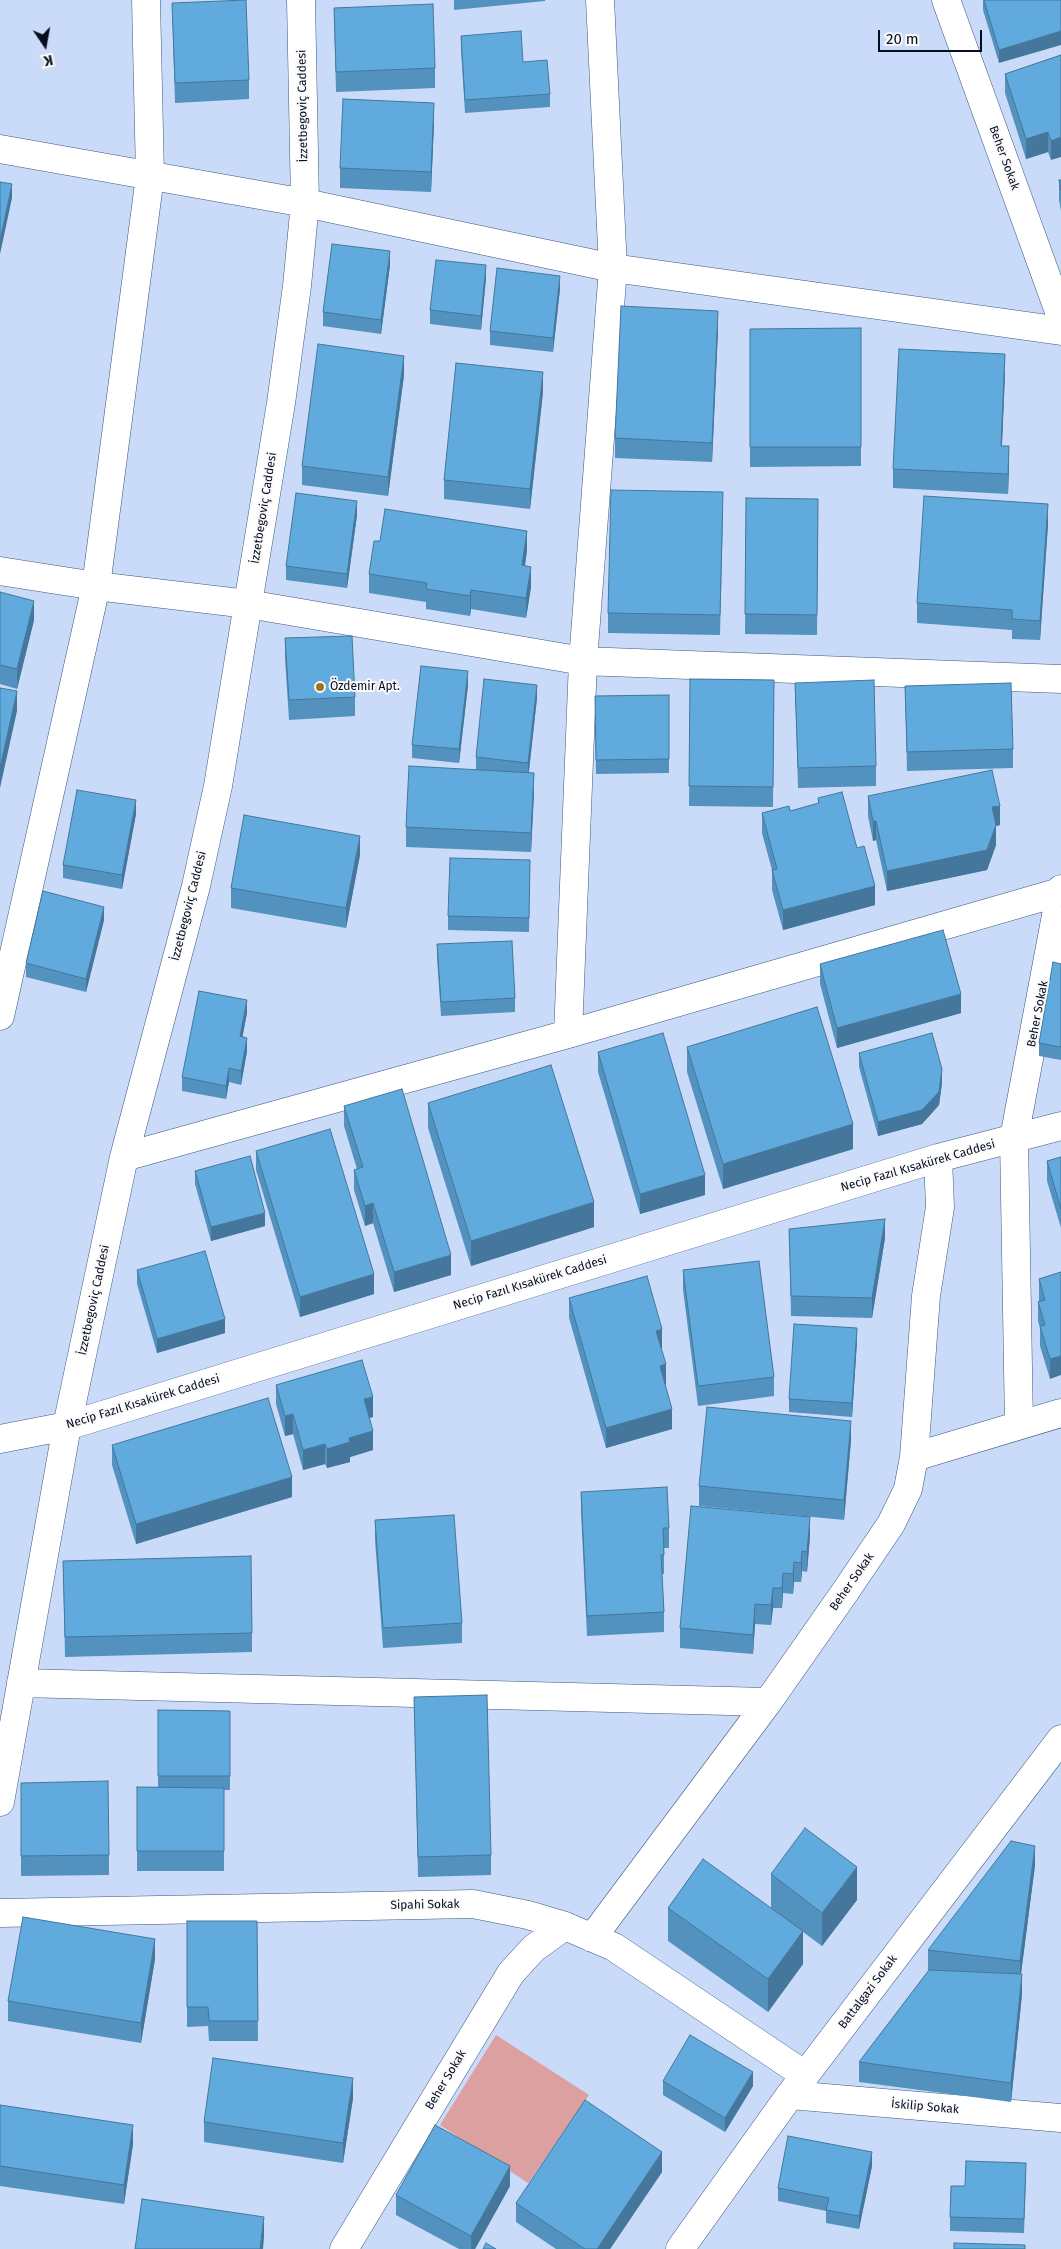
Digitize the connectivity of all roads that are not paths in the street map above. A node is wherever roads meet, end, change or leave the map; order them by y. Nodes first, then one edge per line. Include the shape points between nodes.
1 (146, 0) edge
2 (301, 0) edge
3 (600, 0) edge
4 (946, 0) edge
5 (0, 149) edge
6 (150, 176) junction
7 (305, 204) junction
8 (614, 268) junction
9 (1061, 317) edge
10 (1061, 331) edge
11 (0, 571) edge
12 (96, 586) junction
13 (248, 604) junction
14 (583, 661) junction
15 (1061, 679) edge
16 (1061, 891) edge
17 (0, 1016) edge
18 (568, 1034) junction
19 (1061, 1126) edge
20 (1014, 1138) junction
21 (124, 1157) junction
22 (938, 1158) junction
23 (1061, 1412) edge
24 (1019, 1425) junction
25 (67, 1426) junction
26 (0, 1439) edge
27 (914, 1457) junction
28 (21, 1683) junction
29 (768, 1702) junction
30 (1061, 1739) edge
31 (0, 1802) edge
32 (0, 1913) edge
33 (565, 1926) junction
34 (592, 1938) junction
35 (797, 2085) junction
36 (1061, 2118) edge
37 (344, 2249) edge
38 (680, 2249) edge

1 - 6 street
2 - 7 street, İzzetbegoviç Caddesi
3 - 8 street
4 - 9 street, Beher Sokak
5 - 6 street
6 - 7 street
6 - 12 street
7 - 8 street
7 - 13 street, İzzetbegoviç Caddesi via 281,403
8 - 10 street
8 - 14 street
11 - 12 street
12 - 13 street
12 - 17 street
13 - 14 street
13 - 21 street, İzzetbegoviç Caddesi via 218,786 196,886
14 - 15 street
14 - 18 street
16 - 18 street
16 - 20 street, Beher Sokak
18 - 21 street
19 - 20 street, Necip Fazıl Kısakürek Caddesi
20 - 22 street, Necip Fazıl Kısakürek Caddesi
20 - 24 street, Beher Sokak
21 - 25 street, İzzetbegoviç Caddesi
22 - 25 street, Necip Fazıl Kısakürek Caddesi
22 - 27 street, Beher Sokak via 940,1207 926,1296
23 - 24 street
24 - 27 street
25 - 26 street, Necip Fazıl Kısakürek Caddesi
25 - 28 street, İzzetbegoviç Caddesi
27 - 29 street, Beher Sokak via 908,1490 891,1524
28 - 29 street
28 - 31 street, İzzetbegoviç Caddesi
29 - 34 street, Beher Sokak
30 - 35 street, Battalgazi Sokak
32 - 33 street, Sipahi Sokak via 472,1904
33 - 34 street, Sipahi Sokak
33 - 37 street, Beher Sokak via 534,1948 511,1973
34 - 35 street, Sipahi Sokak via 614,1947
35 - 36 street, İskilip Sokak
35 - 38 street, Battalgazi Sokak

